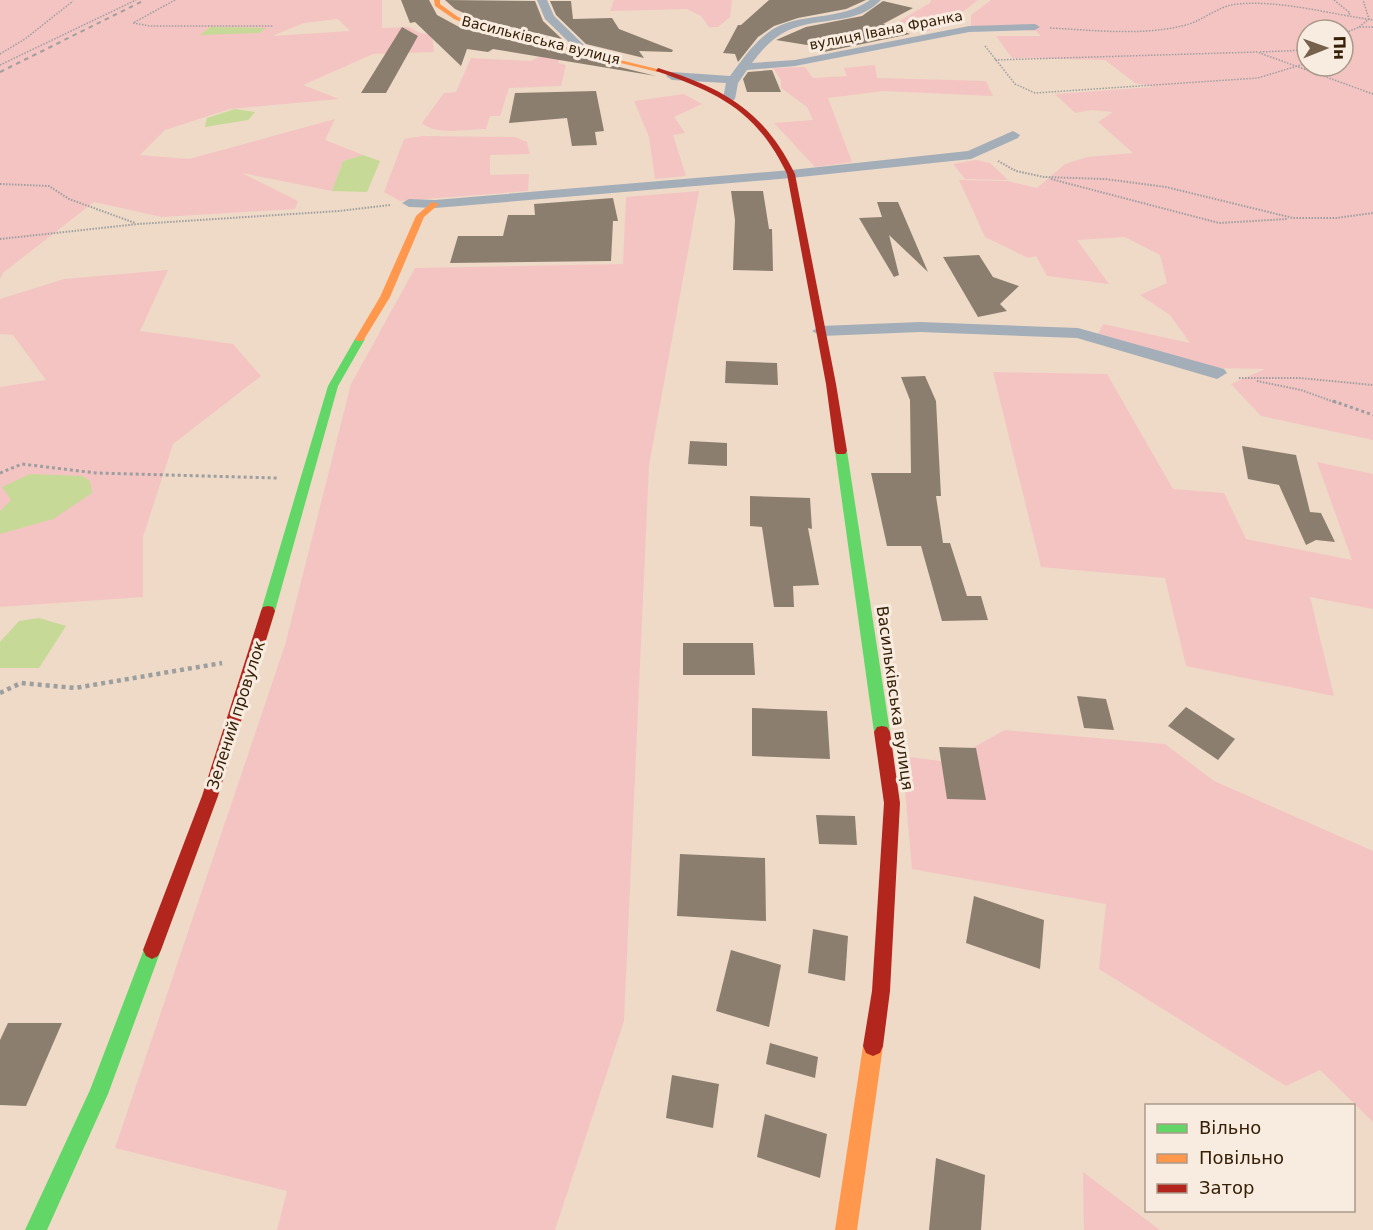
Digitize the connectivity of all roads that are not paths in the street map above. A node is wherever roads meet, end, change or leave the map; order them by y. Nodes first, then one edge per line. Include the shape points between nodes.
1 (437, 0) edge
2 (542, 0) edge
3 (876, 0) edge
4 (1035, 27) road end
5 (581, 48) junction
6 (743, 67) junction
7 (672, 76) junction
8 (731, 80) junction
9 (729, 99) junction
10 (1013, 135) dead end
11 (791, 174) junction
12 (409, 203) road end
13 (435, 204) junction
14 (821, 331) junction
15 (1217, 373) road end
16 (36, 1230) edge
17 (846, 1230) edge

1 - 5 street, Васильківська вулиця via 448,16 500,32
2 - 5 street via 549,17
3 - 6 street, вулиця Івана Франка via 863,12 779,31
4 - 6 street, вулиця Івана Франка via 969,29 795,63
5 - 7 street, Васильківська вулиця
6 - 8 street, вулиця Івана Франка
7 - 8 street
7 - 9 street, Васильківська вулиця
8 - 9 street
9 - 11 street, Васильківська вулиця via 755,117 770,135
10 - 11 street via 971,154
11 - 13 street
11 - 14 street, Васильківська вулиця
12 - 13 street
13 - 16 street, Зелений провулок via 420,216 385,297 333,386 255,657 210,796 98,1094
14 - 15 street via 920,327 1078,333
14 - 17 street, Васильківська вулиця via 892,803 881,991

